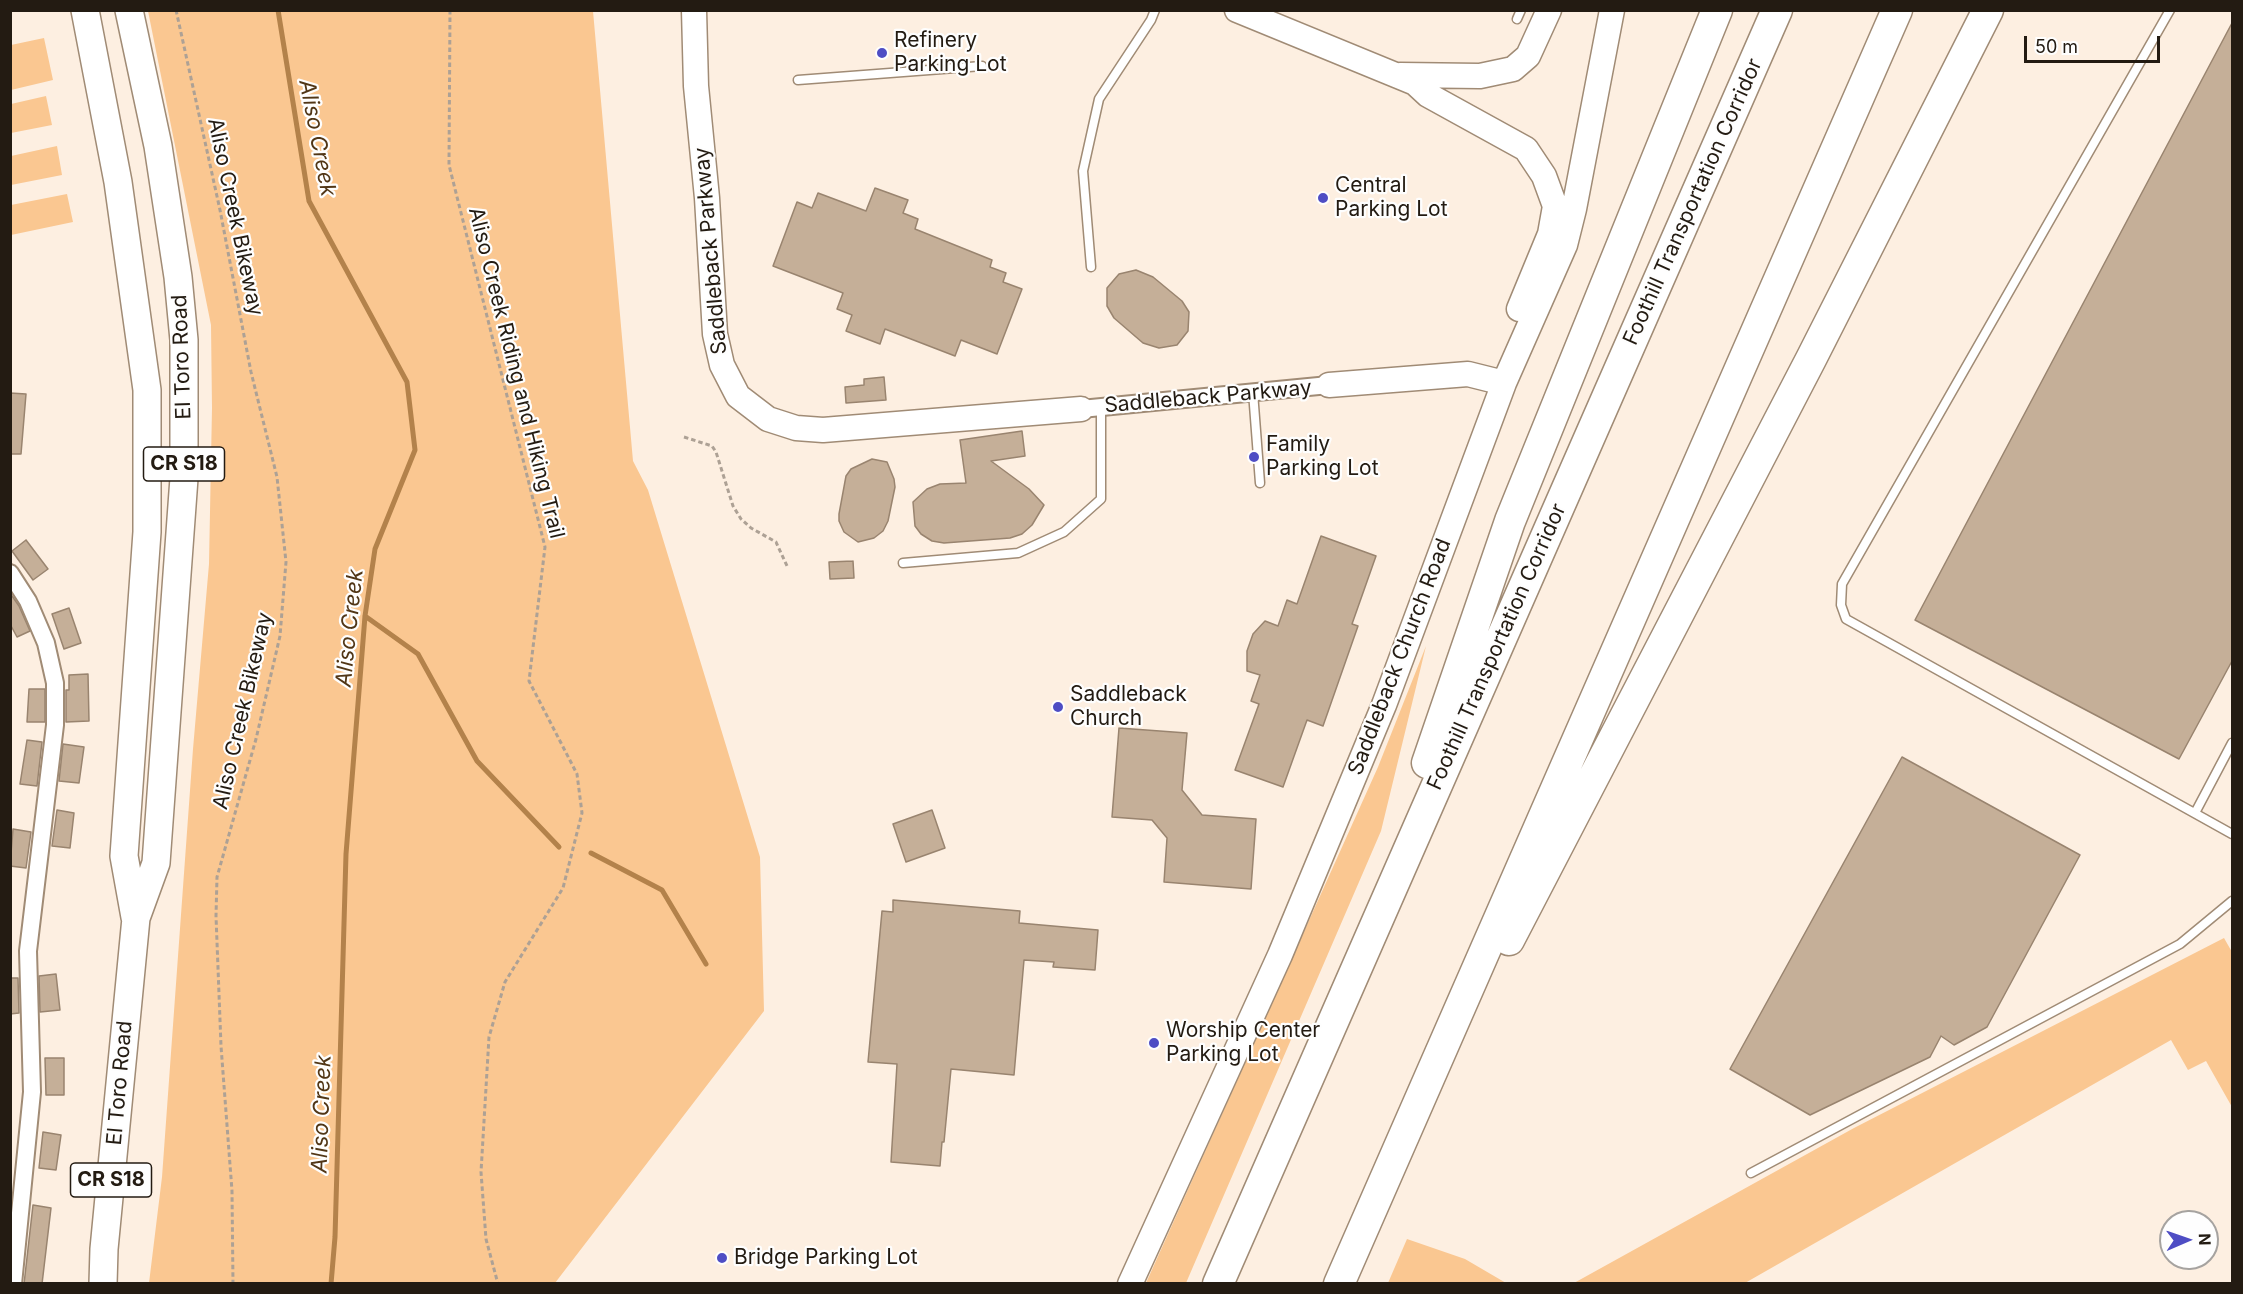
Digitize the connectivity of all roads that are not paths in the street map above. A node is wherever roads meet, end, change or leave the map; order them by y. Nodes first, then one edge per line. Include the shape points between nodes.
1 (85, 10) edge
2 (129, 10) edge
3 (694, 10) edge
4 (1155, 10) edge
5 (1237, 10) edge
6 (1550, 10) edge
7 (1612, 10) edge
8 (1717, 10) edge
9 (1777, 10) edge
10 (1897, 10) edge
11 (1988, 10) edge
12 (2170, 10) edge
13 (982, 66) dead end
14 (1394, 75) junction
15 (798, 80) dead end
16 (1091, 267) dead end
17 (1504, 383) junction
18 (1329, 385) joint
19 (1253, 391) junction
20 (1091, 408) junction
21 (1260, 483) dead end
22 (903, 563) dead end
23 (10, 573) edge
24 (2232, 743) edge
25 (2195, 813) junction
26 (2232, 834) edge
27 (2232, 901) edge
28 (136, 918) junction
29 (1359, 963) junction
30 (1751, 1173) dead end
31 (1374, 1201) junction
32 (13, 1284) edge
33 (103, 1284) edge
34 (1130, 1284) edge
35 (1218, 1284) edge
36 (1339, 1284) edge

1 - 28 main road, El Toro Road / CR S18 via 118,182 147,390 147,532 124,856
2 - 28 main road, El Toro Road / CR S18 via 158,146 184,340 184,478 156,863
3 - 20 main road, Saddleback Parkway via 715,334 722,365 738,396 768,419 796,428 823,430
4 - 16 lane via 1099,99 1083,171
5 - 14 main road
6 - 14 main road via 1528,57 1514,69 1479,76
7 - 17 main road, Saddleback Church Road via 1565,245
8 - 29 highway via 1510,521
9 - 29 highway, Foothill Transportation Corridor
10 - 31 highway
11 - 31 highway
12 - 25 lane via 1842,584 1840,604 1846,619
13 - 15 lane
14 - 17 main road via 1415,83 1428,95 1526,149 1544,176 1555,206 1550,234 1505,341
17 - 18 main road, Saddleback Parkway via 1468,374
17 - 34 main road, Saddleback Church Road via 1370,738 1280,955
18 - 19 street, Saddleback Parkway
19 - 20 street, Saddleback Parkway
19 - 21 lane
20 - 22 lane via 1101,499 1065,532 1018,553
23 - 32 street via 28,601 45,643 55,683 55,715 28,951 32,1092
24 - 25 lane
25 - 26 lane
27 - 30 lane via 2180,944
28 - 33 main road, El Toro Road / CR S18
29 - 35 highway, Foothill Transportation Corridor
31 - 36 highway

